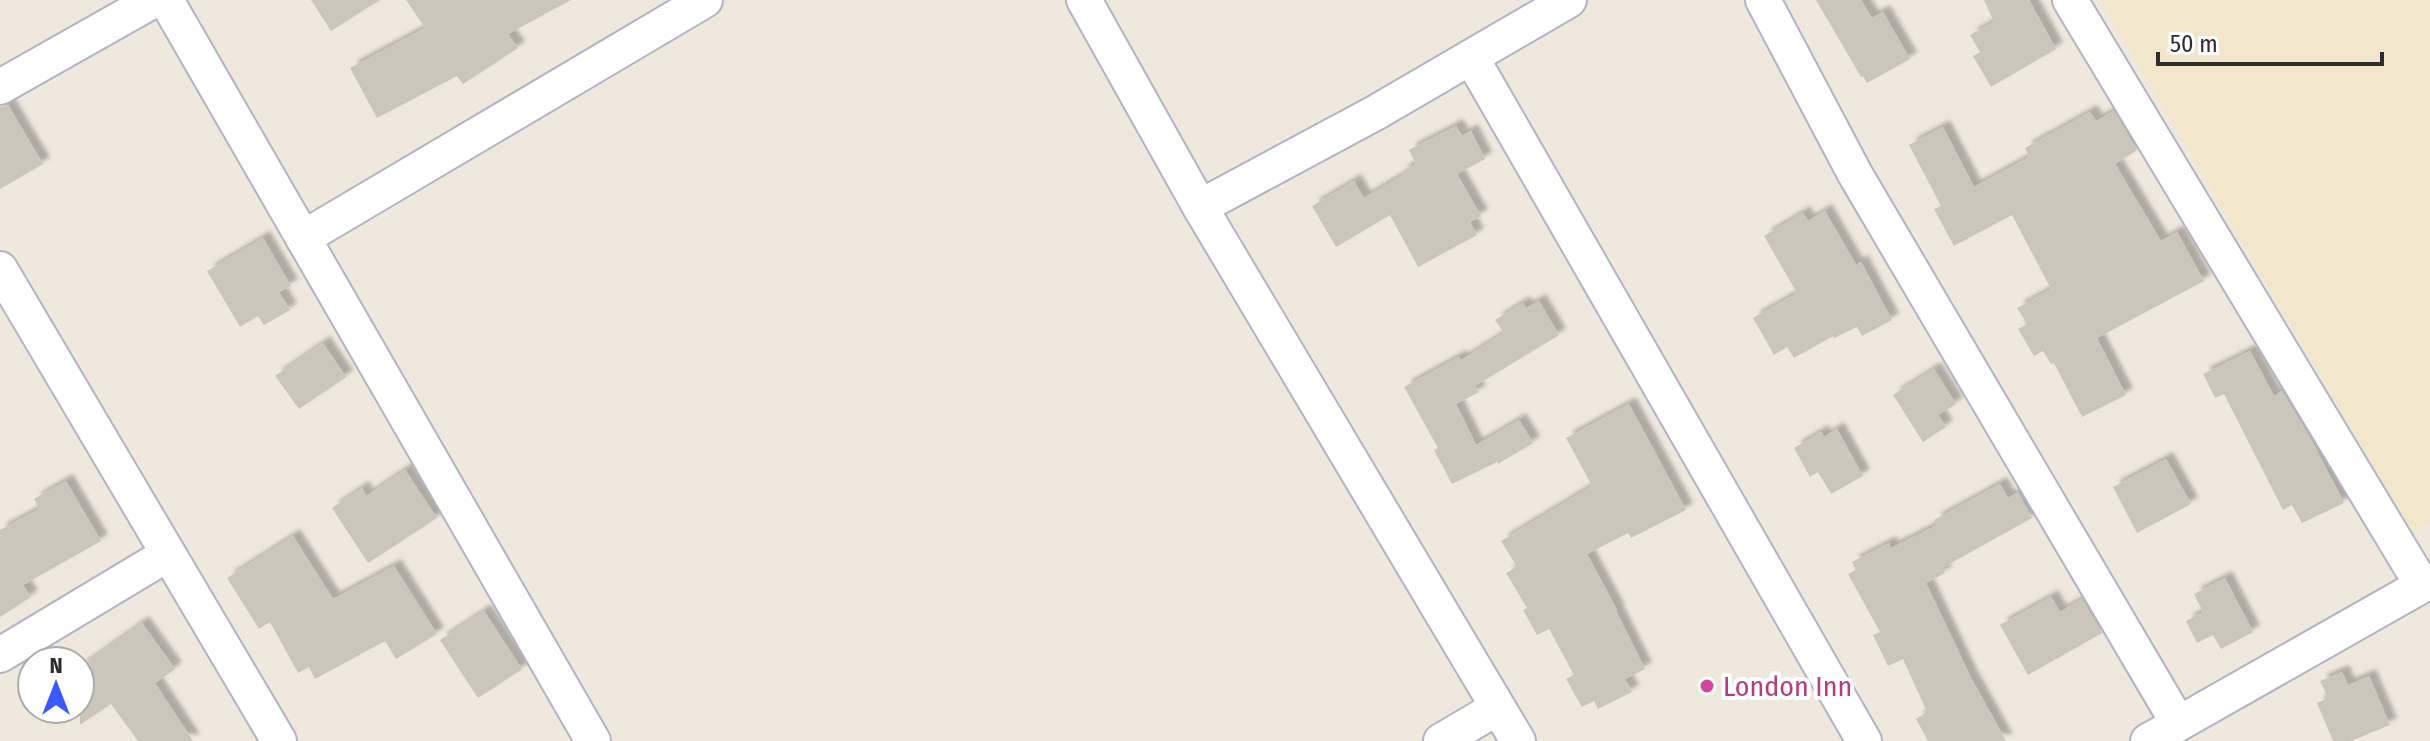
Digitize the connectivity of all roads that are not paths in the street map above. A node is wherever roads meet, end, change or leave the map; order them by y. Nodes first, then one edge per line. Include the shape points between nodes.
1 (154, 0) edge
2 (166, 0) edge
3 (705, 0) edge
4 (1084, 0) edge
5 (1569, 0) edge
6 (1763, 0) edge
7 (2070, 0) edge
8 (1471, 57) junction
9 (0, 87) edge
10 (1200, 207) junction
11 (303, 238) junction
12 (0, 269) edge
13 (168, 554) junction
14 (2426, 583) edge
15 (0, 655) edge
16 (1497, 708) junction
17 (2178, 723) junction
18 (279, 741) edge
19 (593, 741) edge
20 (1441, 741) edge
21 (1518, 741) edge
22 (1864, 741) edge
23 (2148, 741) edge

1 - 9 street
2 - 11 street
3 - 11 street
4 - 10 street
5 - 8 street
6 - 17 street via 1855,174
7 - 14 street
8 - 10 street
8 - 22 street
10 - 16 street
11 - 19 street
12 - 13 street
13 - 15 street
13 - 18 street
14 - 17 street
16 - 20 street
16 - 21 street
17 - 23 street

